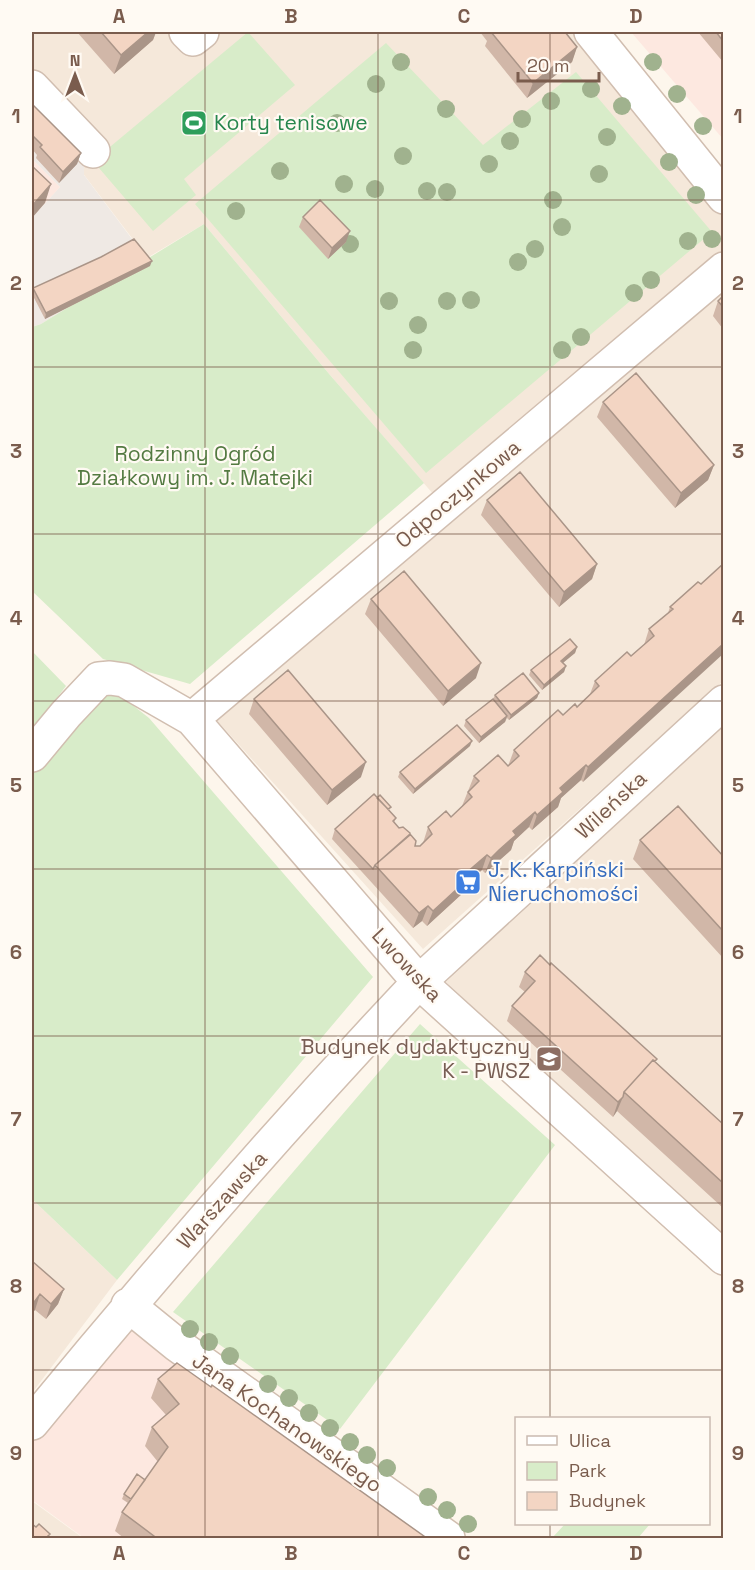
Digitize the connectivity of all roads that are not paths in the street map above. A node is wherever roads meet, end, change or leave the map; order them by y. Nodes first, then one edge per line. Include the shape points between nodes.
1 (186, 32) edge
2 (202, 32) edge
3 (591, 32) edge
4 (32, 87) edge
5 (93, 151) dead end
6 (723, 197) edge
7 (723, 269) edge
8 (723, 702) edge
9 (192, 719) junction
10 (32, 755) edge
11 (419, 982) junction
12 (723, 1258) edge
13 (128, 1305) junction
14 (32, 1423) edge
15 (448, 1539) edge

1 - 2 street via 193,39
3 - 6 street
4 - 5 street
7 - 9 street, Odpoczynkowa
8 - 11 street, Wileńska
9 - 10 street, Lwowska via 124,680 99,679
9 - 11 street, Lwowska
11 - 12 street, Lwowska
11 - 13 street, Warszawska
13 - 14 street, Warszawska
13 - 15 street, Jana Kochanowskiego via 176,1344

